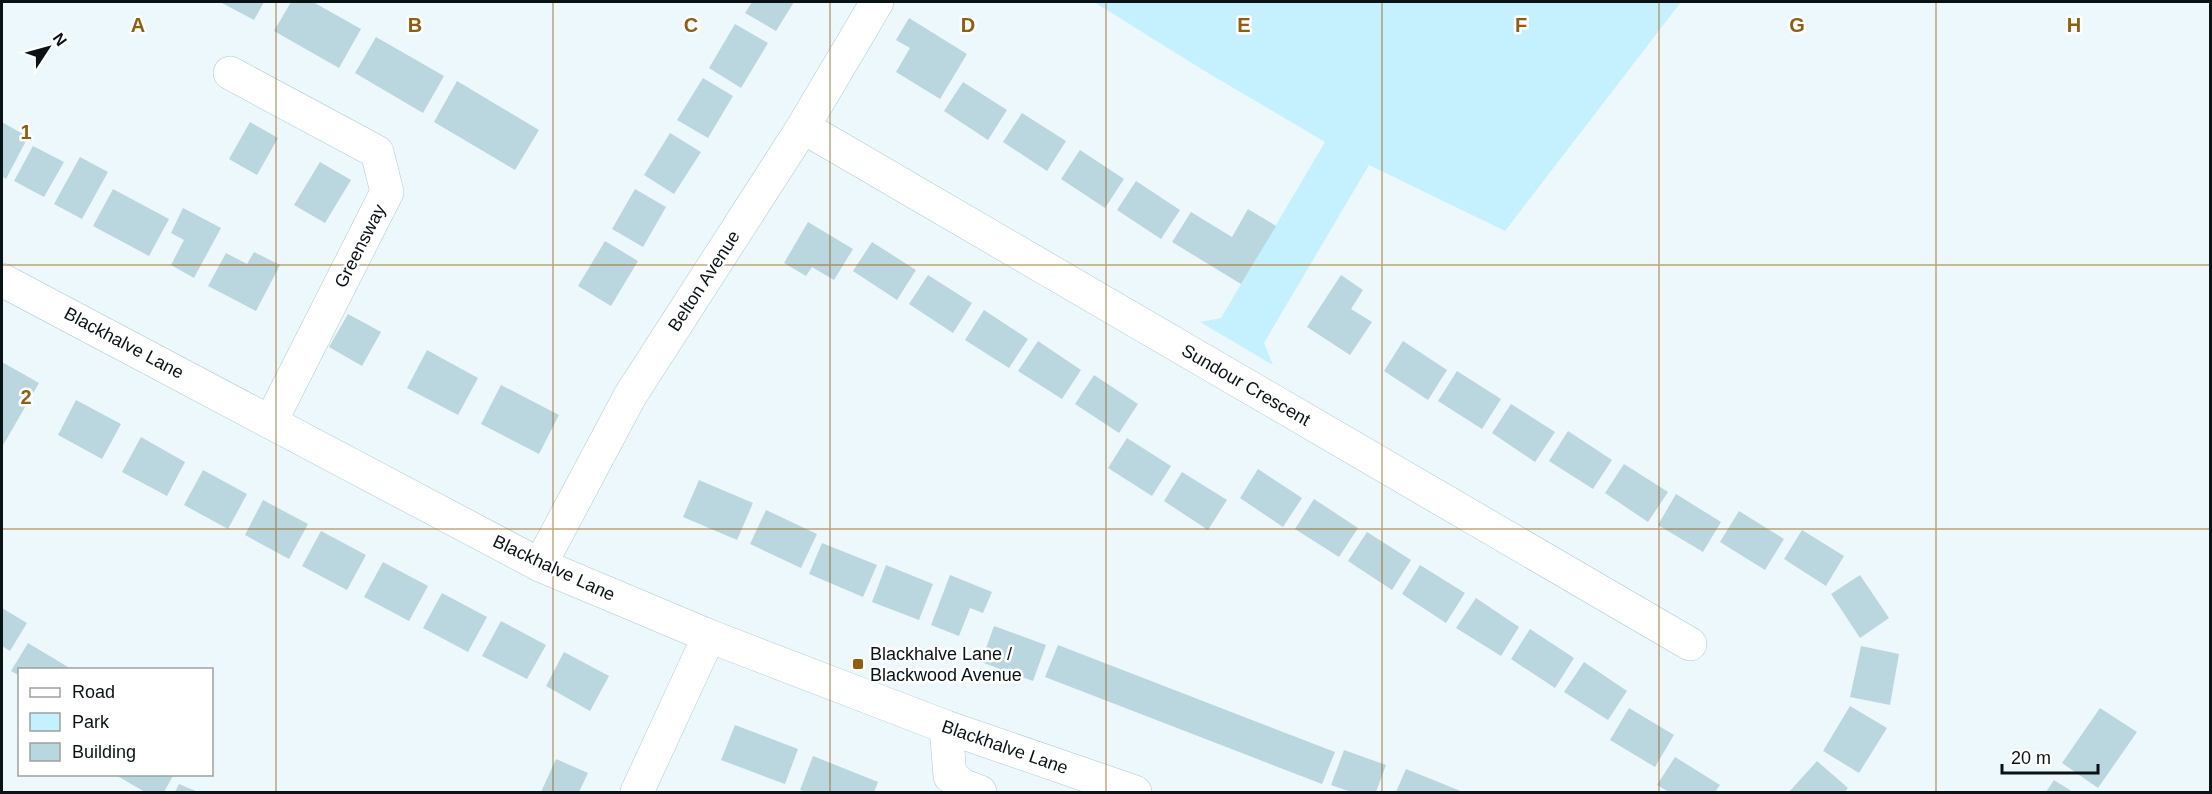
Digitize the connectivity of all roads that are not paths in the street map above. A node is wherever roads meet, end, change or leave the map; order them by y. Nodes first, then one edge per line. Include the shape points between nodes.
1 (877, 2) edge
2 (230, 73) dead end
3 (803, 127) junction
4 (2, 280) edge
5 (271, 421) junction
6 (540, 565) junction
7 (709, 636) junction
8 (1690, 644) dead end
9 (946, 727) junction
10 (637, 792) edge
11 (980, 792) edge
12 (1135, 792) edge

1 - 3 street, Belton Avenue
2 - 5 street, Greensway via 377,152 387,192
3 - 6 street, Belton Avenue via 630,396
3 - 8 street, Sundour Crescent
4 - 5 street, Blackhalve Lane
5 - 6 street, Blackhalve Lane
6 - 7 street, Blackhalve Lane
7 - 9 street, Blackhalve Lane
7 - 10 street
9 - 11 street via 950,776
9 - 12 street, Blackhalve Lane

